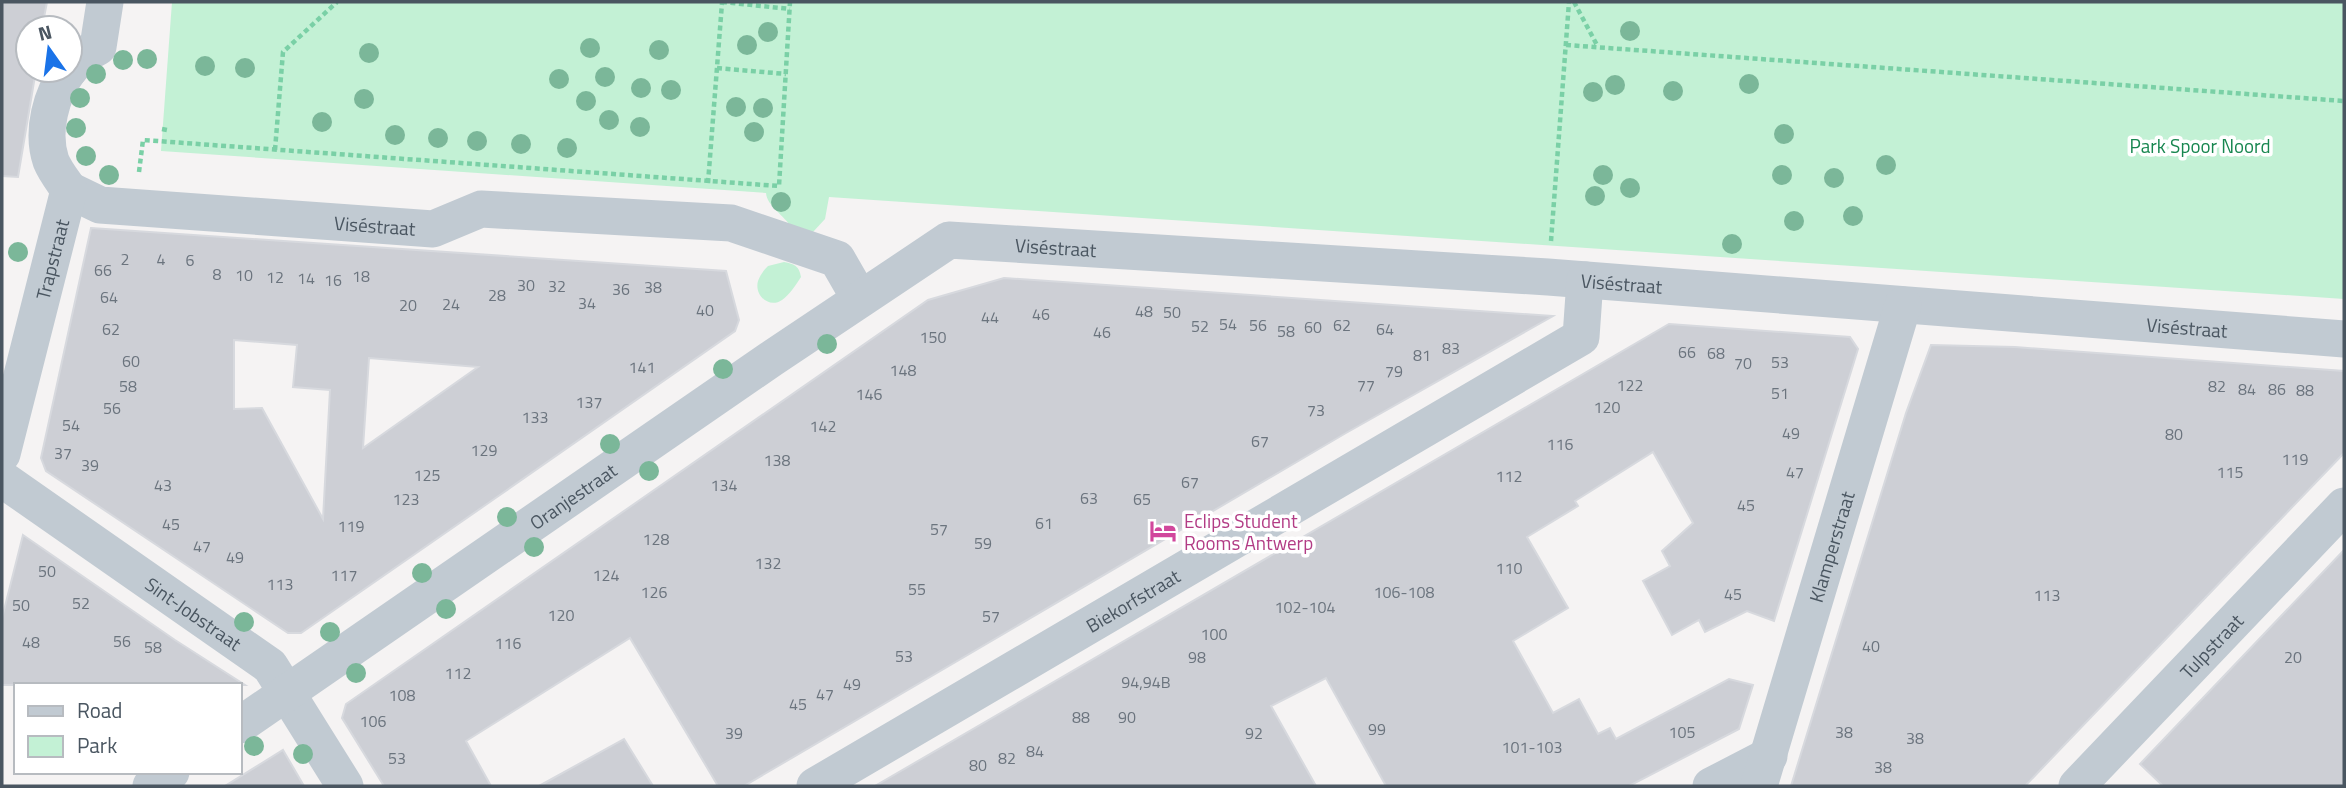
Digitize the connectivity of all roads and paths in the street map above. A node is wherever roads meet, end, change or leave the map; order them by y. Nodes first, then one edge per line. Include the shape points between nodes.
1 (104, 2) edge
2 (337, 2) edge
3 (722, 2) edge
4 (790, 2) edge
5 (1572, 2) edge
6 (790, 9) junction
7 (1566, 45) junction
8 (1598, 47) junction
9 (84, 55) edge
10 (717, 68) junction
11 (786, 74) junction
12 (59, 84) edge
13 (2344, 101) edge
14 (143, 140) dead end
15 (275, 150) junction
16 (708, 180) junction
17 (69, 190) junction
18 (906, 269) joint
19 (1548, 277) junction
20 (1585, 280) junction
21 (860, 299) junction
22 (1903, 305) junction
23 (2344, 338) edge
24 (2, 454) edge
25 (2, 479) edge
26 (2344, 506) edge
27 (287, 692) junction
28 (242, 724) edge
29 (1764, 771) edge
30 (168, 774) edge
31 (151, 786) edge
32 (345, 786) edge
33 (815, 786) edge
34 (1711, 786) edge
35 (2077, 786) edge

1 - 9 street via 98,47
2 - 15 path via 283,52
3 - 6 path
3 - 10 path
4 - 6 path
5 - 7 path
5 - 8 path
6 - 11 path
7 - 8 path
7 - 19 path
8 - 13 path
10 - 11 path
10 - 16 path
11 - 16 path via 779,186
12 - 17 street via 48,135 51,161
14 - 15 path
15 - 16 path
17 - 21 street, Viséstraat via 100,205 433,229 481,208 731,223 837,259
17 - 24 street, Trapstraat
18 - 19 street, Viséstraat via 949,240
18 - 21 street, Oranjestraat
19 - 20 street, Viséstraat
20 - 22 street, Viséstraat
20 - 33 street, Biekorfstraat via 1581,337
21 - 27 street, Oranjestraat
22 - 23 street, Viséstraat
22 - 29 street, Klamperstraat
25 - 27 street, Sint-Jobstraat via 270,666
26 - 35 street, Tulpstraat
27 - 28 street, Oranjestraat
27 - 32 street, Sint-Jobstraat
29 - 34 street
30 - 31 street

